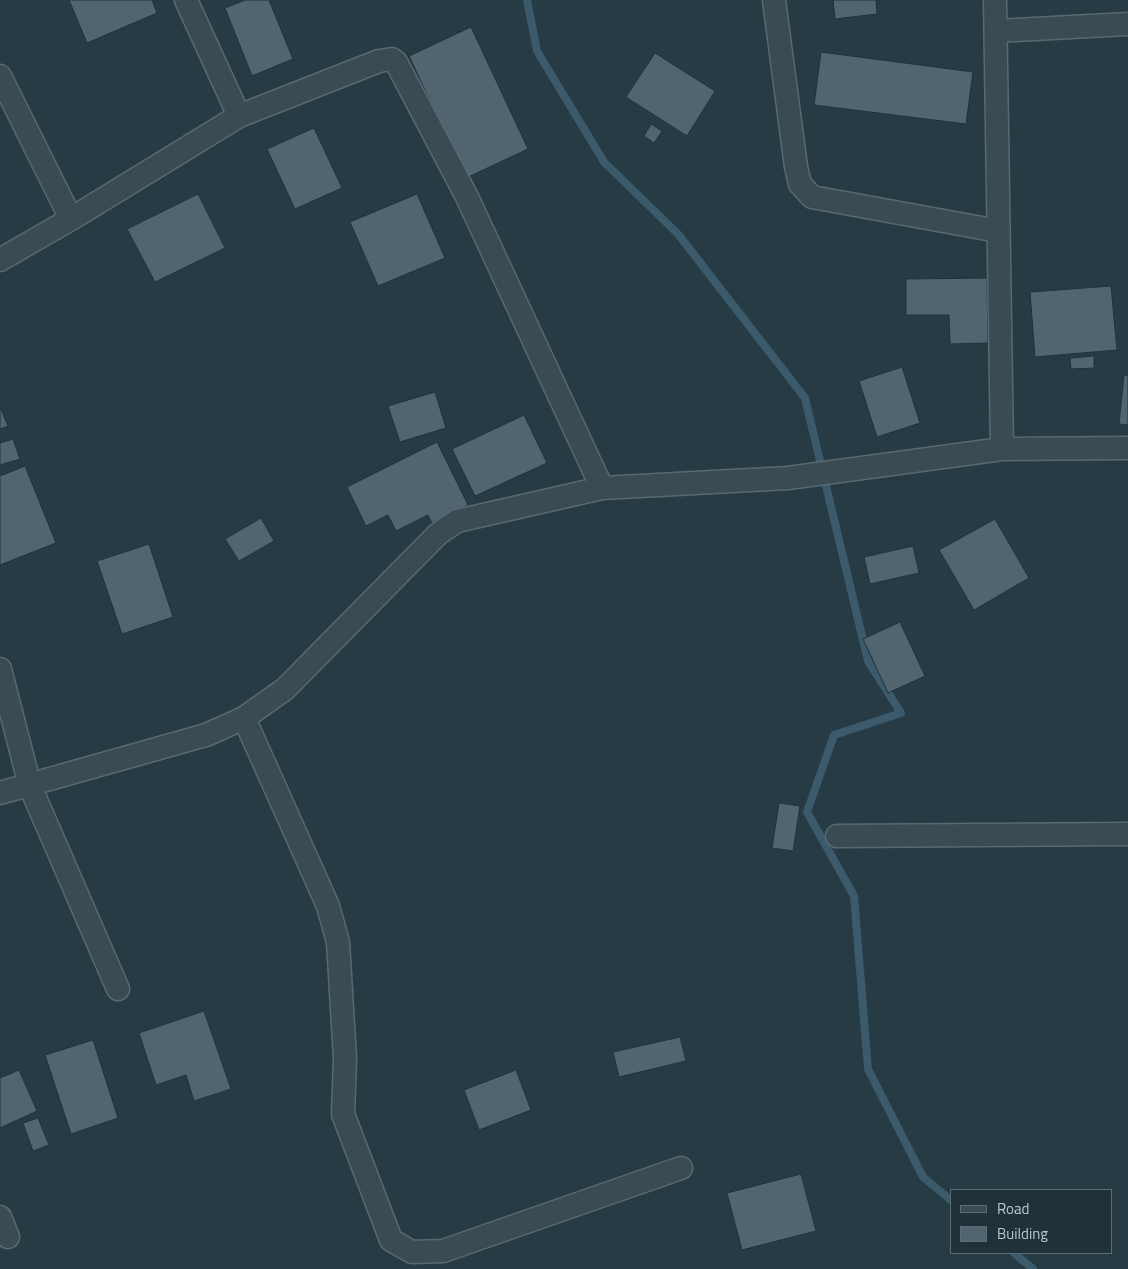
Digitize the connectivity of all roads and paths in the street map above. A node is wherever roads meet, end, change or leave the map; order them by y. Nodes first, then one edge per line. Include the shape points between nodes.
1 (186, 0) edge
2 (774, 0) edge
3 (995, 0) edge
4 (1128, 24) edge
5 (996, 31) junction
6 (0, 76) edge
7 (238, 116) junction
8 (71, 219) junction
9 (998, 231) junction
10 (0, 260) edge
11 (1128, 448) edge
12 (1002, 449) junction
13 (602, 488) junction
14 (0, 669) edge
15 (244, 718) junction
16 (30, 786) junction
17 (0, 793) edge
18 (1128, 834) edge
19 (837, 836) dead end
20 (118, 989) dead end
21 (681, 1168) dead end

1 - 7 street
2 - 9 street via 796,167 800,184 812,197
3 - 5 street
4 - 5 street
5 - 9 street
6 - 8 street
7 - 8 street
7 - 13 street via 379,61 392,59 396,62 466,197
8 - 10 street
9 - 12 street
11 - 12 street
12 - 13 street via 788,478
13 - 15 street via 457,522 438,534 285,689
14 - 16 street
15 - 16 street via 206,735
15 - 21 street via 328,906 338,942 345,1059 343,1114 391,1240 412,1252 443,1251
16 - 17 street
16 - 20 street
18 - 19 street

